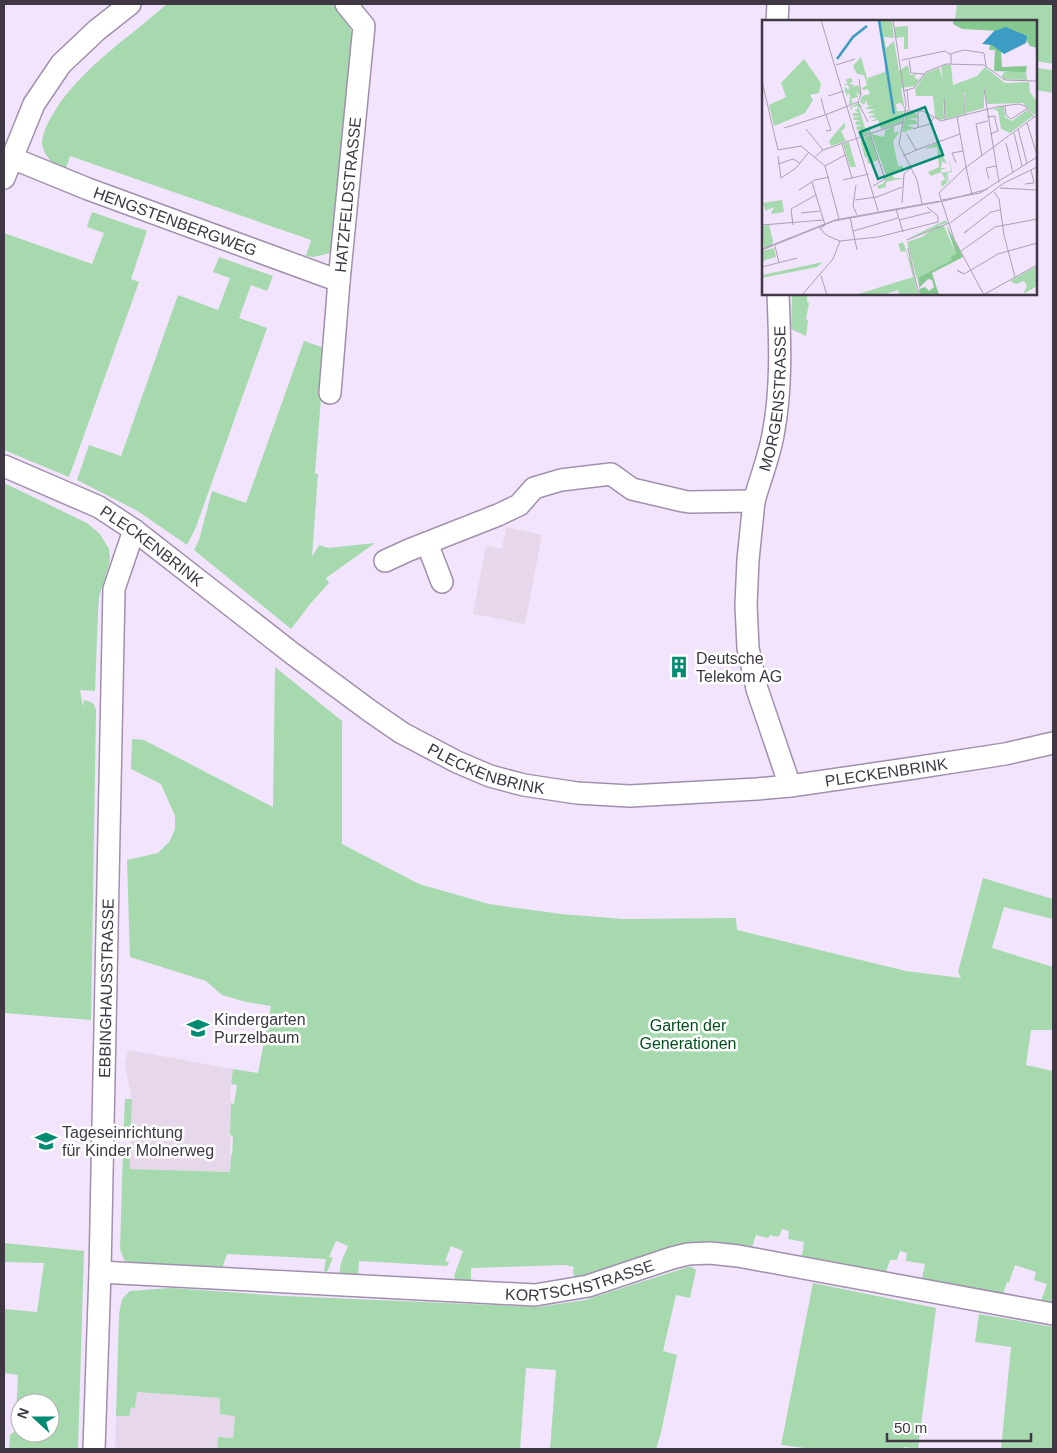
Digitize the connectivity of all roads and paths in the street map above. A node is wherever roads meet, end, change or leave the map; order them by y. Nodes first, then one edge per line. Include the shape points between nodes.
1 (130, 4) edge
2 (346, 4) edge
3 (778, 4) edge
4 (778, 20) edge
5 (8, 168) edge
6 (339, 281) junction
7 (778, 295) edge
8 (330, 393) dead end
9 (4, 466) edge
10 (754, 502) junction
11 (134, 530) junction
12 (427, 543) junction
13 (385, 562) dead end
14 (442, 582) dead end
15 (1053, 743) edge
16 (790, 786) junction
17 (100, 1272) junction
18 (1053, 1314) edge
19 (94, 1449) edge

1 - 5 street via 61,64 34,104
2 - 6 street, HATZFELDSTRASSE via 364,26
3 - 4 street
5 - 6 street, HENGSTENBERGWEG via 88,189
6 - 8 street, HATZFELDSTRASSE
7 - 10 street, MORGENSTRASSE via 777,411
9 - 11 street, PLECKENBRINK via 99,507
10 - 12 street via 689,502 632,488 611,474 561,480 534,488 519,505 498,515
10 - 16 street, MORGENSTRASSE via 746,605 748,648 757,689
11 - 16 street, PLECKENBRINK via 370,711 402,733 490,776 568,792 630,796
11 - 17 street, EBBINGHAUSSTRASSE via 114,589
12 - 13 street
12 - 14 street
15 - 16 street, PLECKENBRINK via 1005,754
17 - 18 street, KORTSCHSTRASSE via 535,1295 588,1286 688,1254 710,1253
17 - 19 street, EBBINGHAUSSTRASSE

